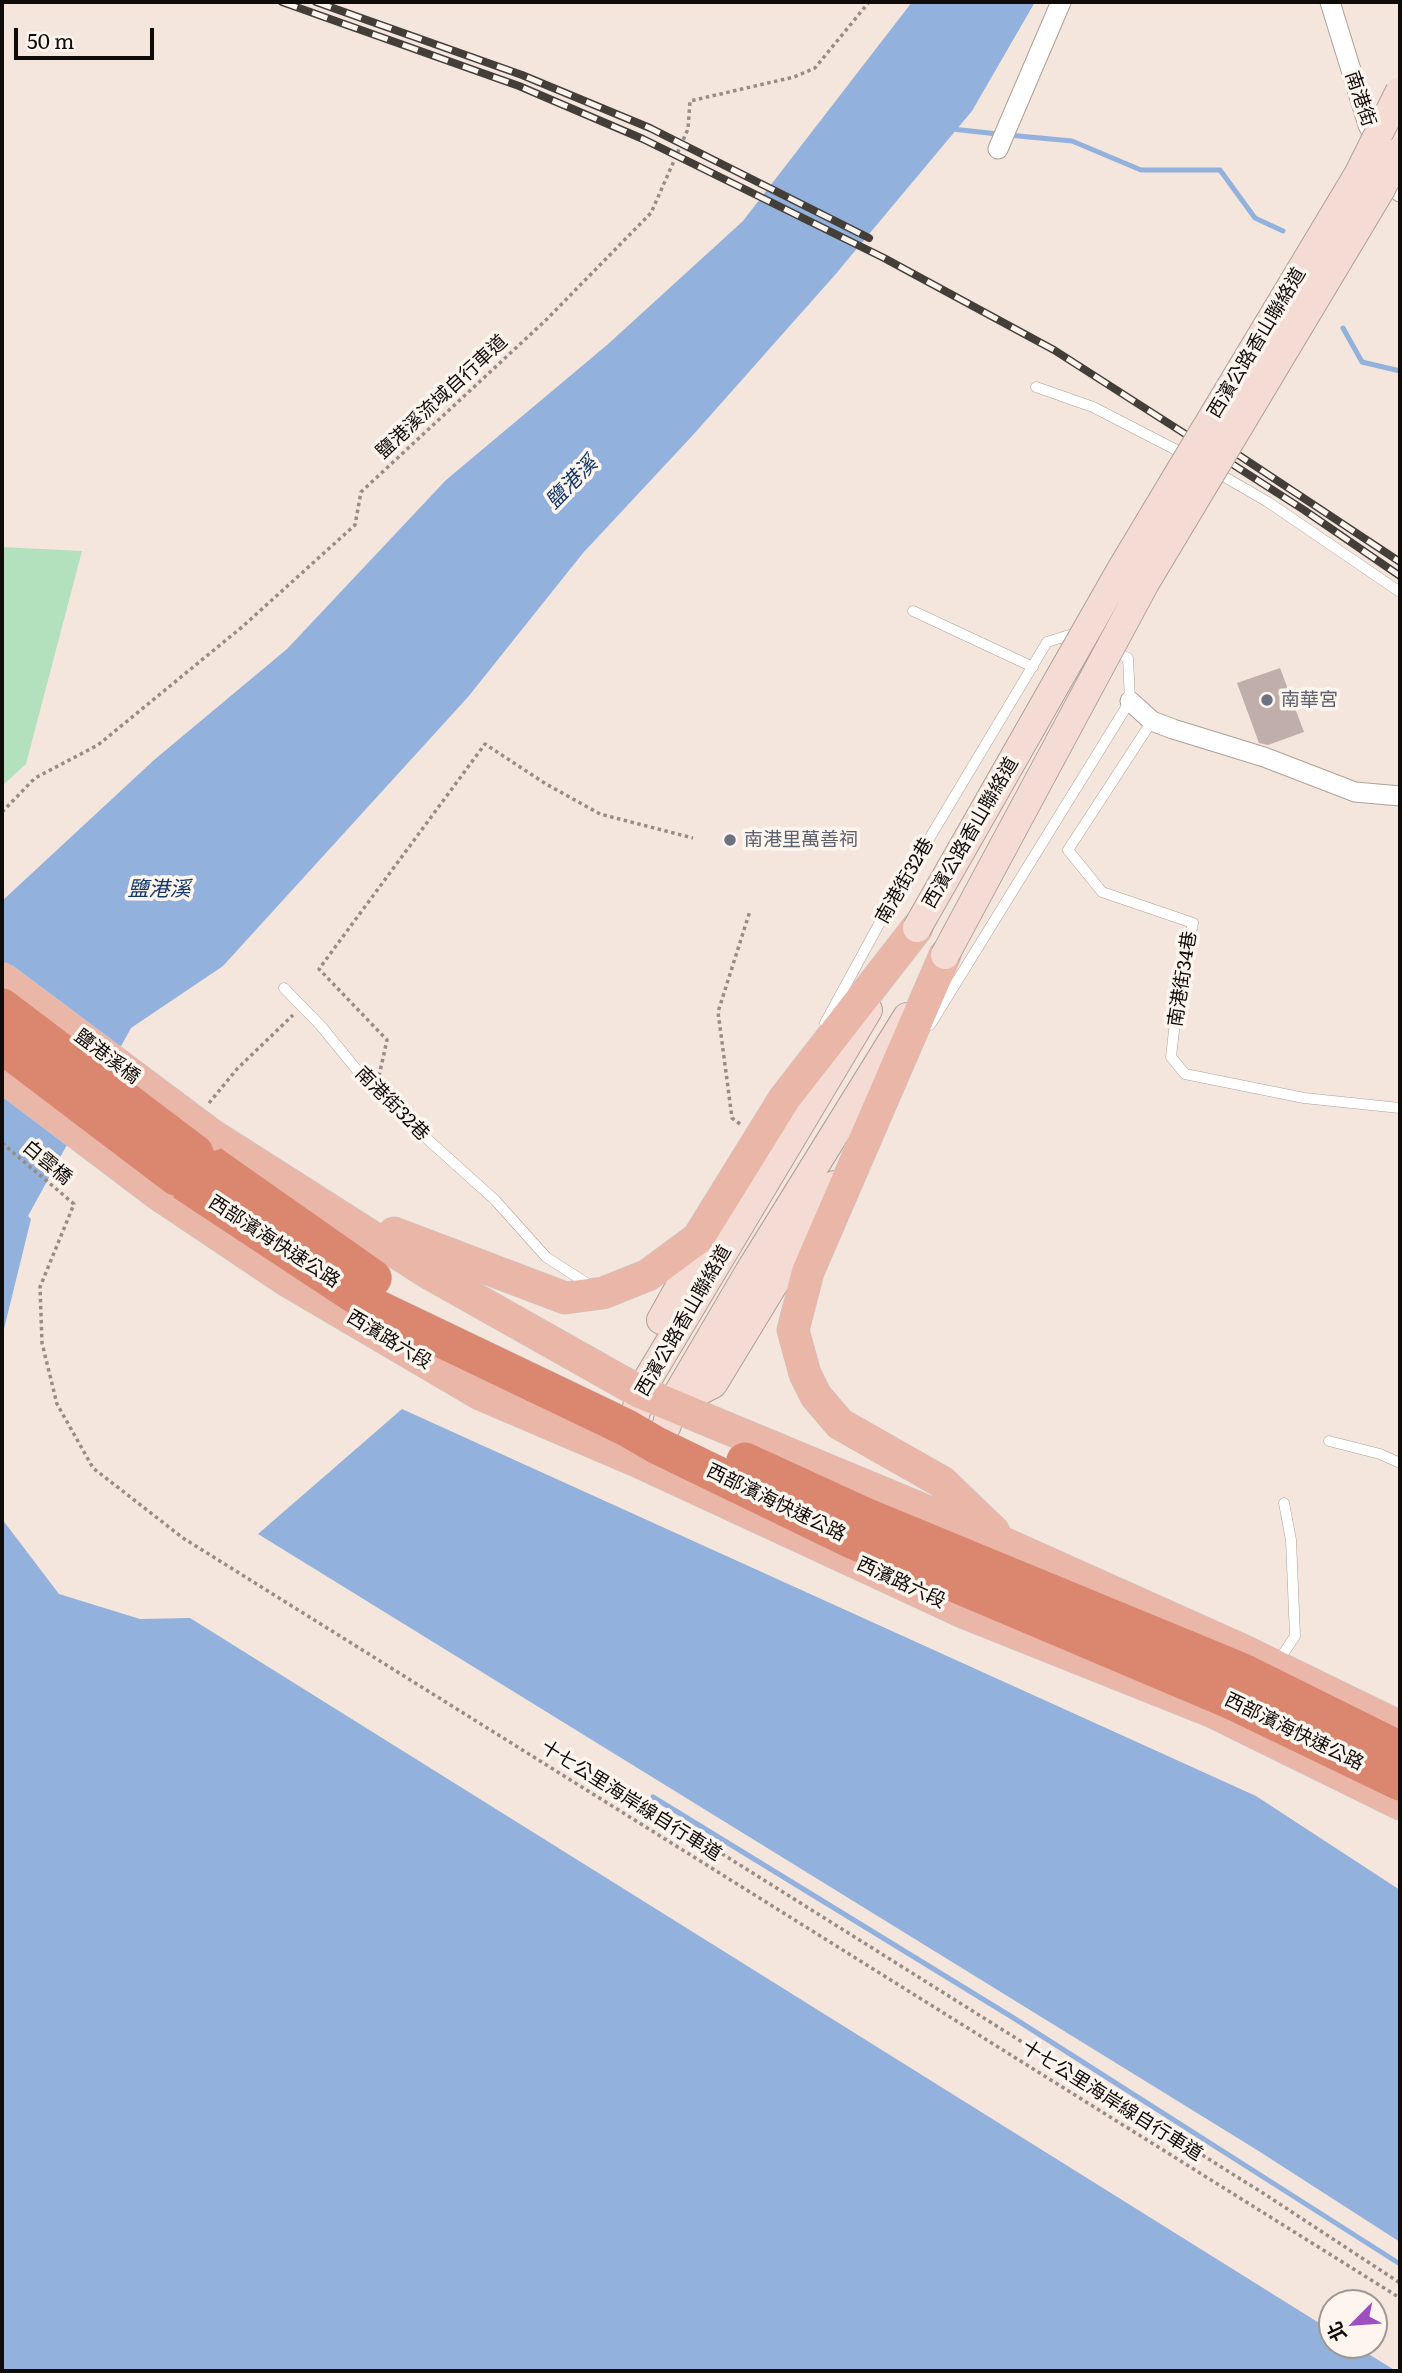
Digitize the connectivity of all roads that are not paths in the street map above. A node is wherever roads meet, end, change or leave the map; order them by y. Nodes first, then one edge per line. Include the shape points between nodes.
1 (1061, 2) edge
2 (1330, 2) edge
3 (1400, 91) edge
4 (1002, 139) dead end
5 (1400, 151) edge
6 (1400, 192) edge
7 (1036, 387) dead end
8 (1400, 592) edge
9 (913, 611) dead end
10 (1033, 667) junction
11 (1130, 701) junction
12 (1152, 721) junction
13 (1400, 796) edge
14 (917, 928) junction
15 (945, 955) junction
16 (2, 978) edge
17 (284, 988) dead end
18 (2, 1007) edge
19 (926, 1032) dead end
20 (919, 1043) dead end
21 (2, 1045) edge
22 (2, 1076) edge
23 (784, 1099) junction
24 (1400, 1108) edge
25 (880, 1110) junction
26 (185, 1165) junction
27 (300, 1191) junction
28 (603, 1293) junction
29 (648, 1424) junction
30 (1329, 1441) dead end
31 (1400, 1463) edge
32 (1284, 1503) dead end
33 (1008, 1545) junction
34 (1275, 1667) junction
35 (1400, 1727) edge
36 (1400, 1750) edge
37 (1400, 1782) edge
38 (1400, 1804) edge

1 - 4 street
2 - 6 street, 南港街 via 1368,125
3 - 14 street, 西濱公路香山聯絡道, bridge via 1358,175 1122,568
5 - 15 street, 西濱公路香山聯絡道, bridge via 1145,583
7 - 8 lane via 1093,407 1188,455 1268,502
9 - 10 lane
10 - 11 lane, 南港街32巷 via 1046,642 1079,632 1128,658
10 - 23 lane, 南港街32巷 via 890,904
11 - 12 street
11 - 19 lane
12 - 13 street via 1355,792
12 - 24 lane, 南港街34巷 via 1068,850 1102,892 1193,923 1171,1057 1185,1074 1304,1098
14 - 23 main road
14 - 29 street, 西濱公路香山聯絡道
15 - 25 main road
15 - 29 street, 西濱公路香山聯絡道 via 749,1272
16 - 26 main road, 鹽港溪橋, bridge
17 - 28 lane, 南港街32巷 via 375,1092 495,1200 546,1257
18 - 26 highway, 鹽港溪橋, bridge
20 - 25 lane
21 - 26 highway, bridge
22 - 26 main road, bridge
23 - 28 main road via 698,1238 648,1275
23 - 29 street via 647,1346
25 - 29 street via 713,1384
25 - 33 main road via 808,1272 793,1330 805,1374 816,1396 840,1424 942,1482
26 - 27 main road, 西濱路六段
26 - 29 highway, 西部濱海快速公路 via 380,1283
26 - 29 main road, 西濱路六段 via 286,1280 480,1394
27 - 28 main road via 415,1243 565,1298
27 - 29 main road, 西濱路六段
29 - 33 main road, 西濱路六段
29 - 36 highway, 西部濱海快速公路 via 1241,1671
29 - 37 highway, 西部濱海快速公路 via 854,1542 1234,1702
29 - 38 main road, 西濱路六段 via 965,1613 1213,1712
30 - 31 lane
32 - 34 lane via 1291,1539 1295,1636
33 - 34 main road, 西濱路六段
34 - 35 main road, 西濱路六段

